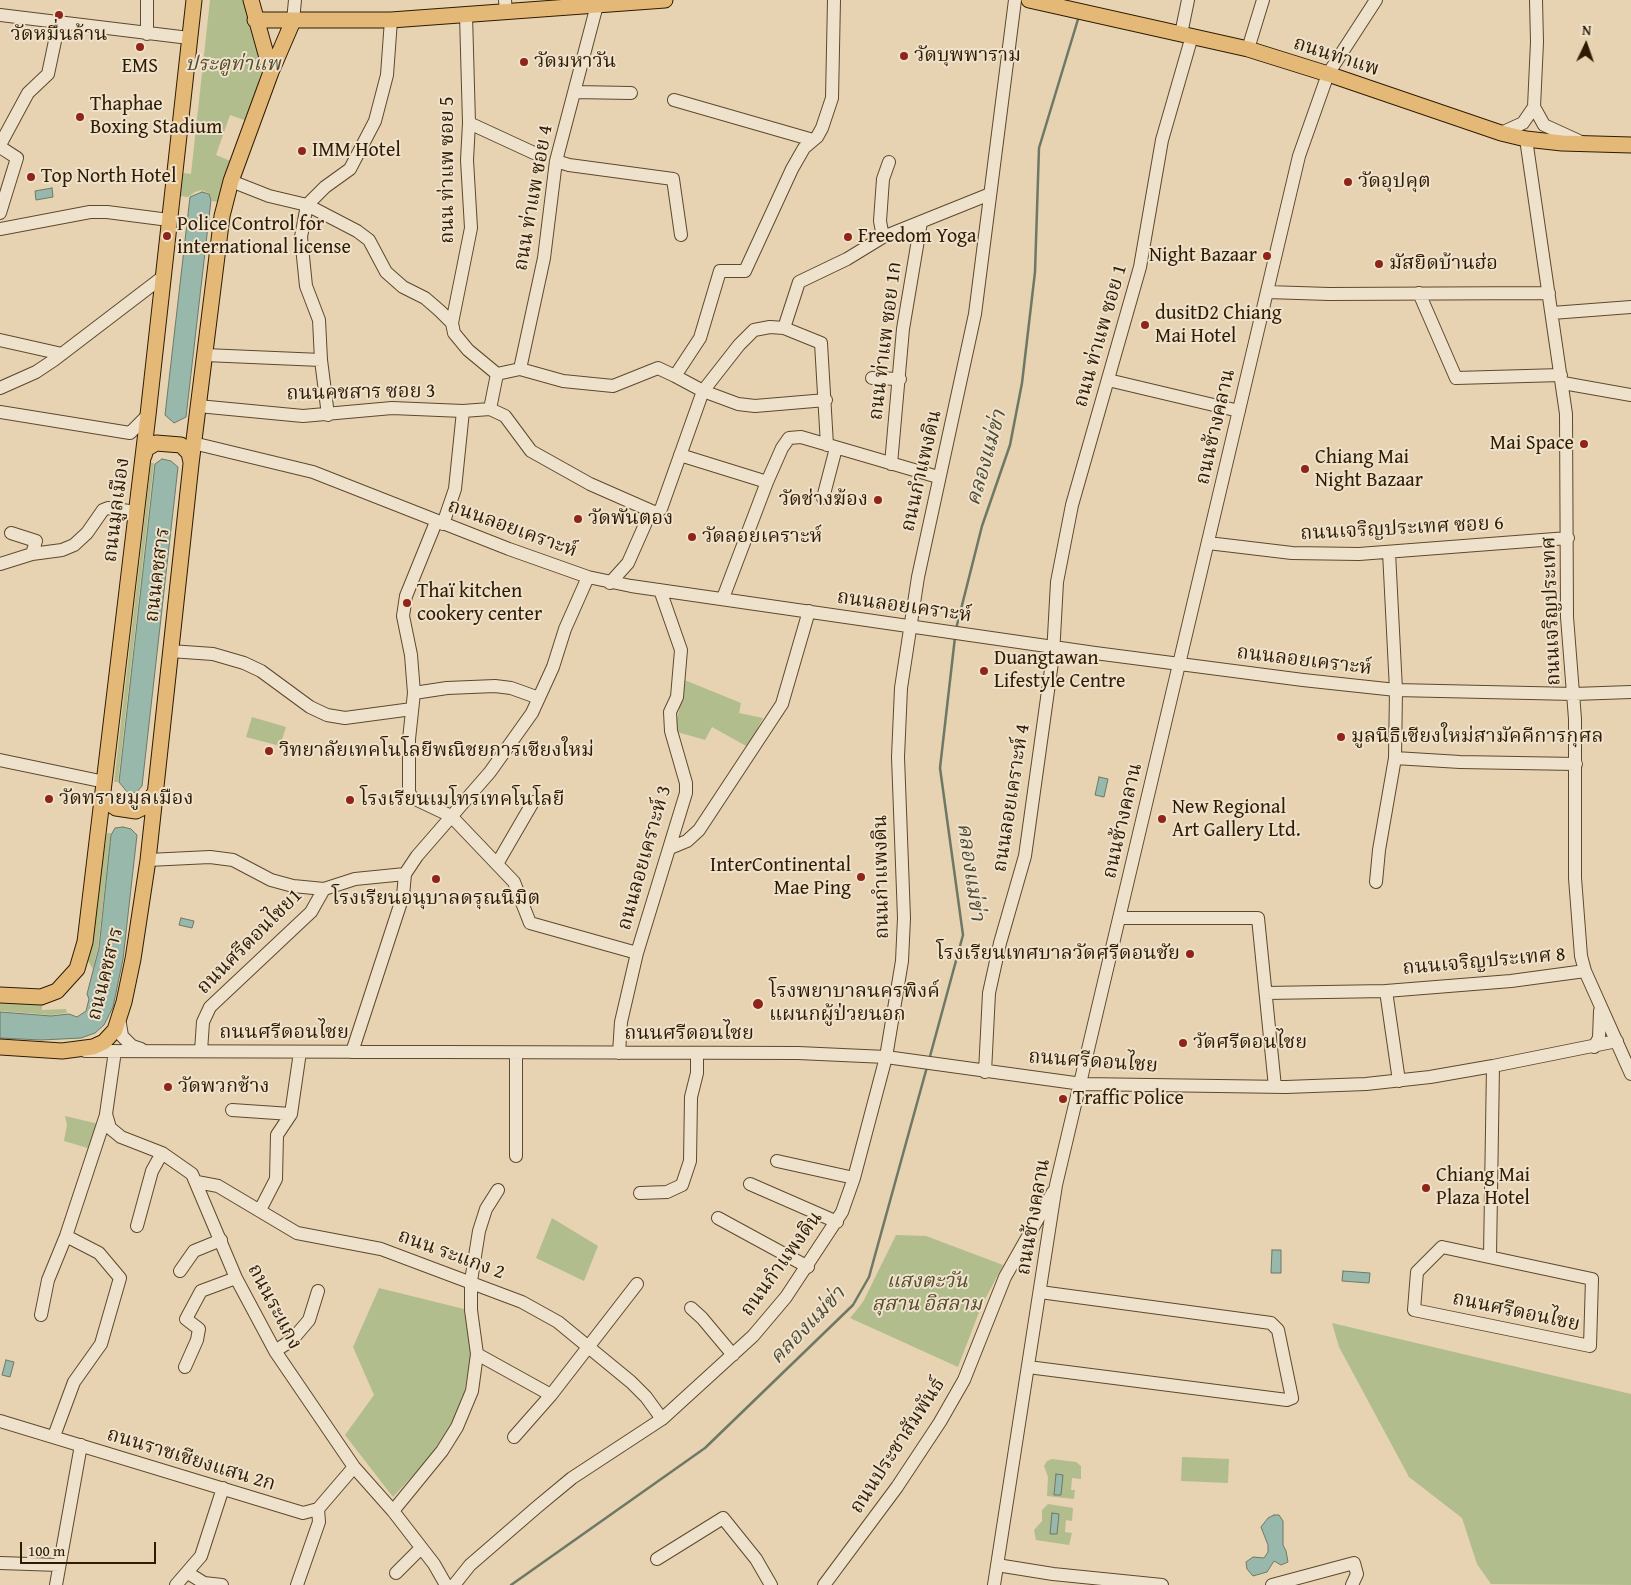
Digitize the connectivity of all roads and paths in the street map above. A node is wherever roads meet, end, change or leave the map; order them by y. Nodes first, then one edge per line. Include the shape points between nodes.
1 (147, 0) edge
2 (194, 0) edge
3 (251, 0) edge
4 (296, 0) edge
5 (665, 0) edge
6 (834, 0) edge
7 (1015, 0) edge
8 (1036, 0) edge
9 (1188, 0) edge
10 (1263, 0) edge
11 (1376, 0) edge
12 (1536, 0) edge
13 (600, 3) edge
14 (506, 6) edge
15 (0, 15) edge
16 (466, 15) junction
17 (255, 20) junction
18 (391, 20) junction
19 (292, 21) junction
20 (59, 22) junction
21 (147, 34) junction
22 (1187, 35) junction
23 (189, 38) junction
24 (1248, 49) junction
25 (271, 72) junction
26 (1328, 74) junction
27 (574, 92) junction
28 (631, 93) dead end
29 (674, 100) dead end
30 (1534, 107) junction
31 (469, 124) junction
32 (1501, 133) junction
33 (1526, 139) junction
34 (813, 140) junction
35 (1581, 142) junction
36 (1631, 145) edge
37 (0, 146) edge
38 (534, 153) dead end
39 (556, 161) junction
40 (889, 162) dead end
41 (231, 181) junction
42 (990, 194) junction
43 (307, 205) junction
44 (0, 213) edge
45 (169, 220) junction
46 (921, 222) junction
47 (0, 229) edge
48 (681, 235) dead end
49 (883, 237) junction
50 (164, 276) junction
51 (1267, 292) junction
52 (1419, 293) junction
53 (1549, 293) junction
54 (1631, 307) edge
55 (1552, 313) junction
56 (452, 323) junction
57 (784, 328) junction
58 (0, 340) edge
59 (62, 354) junction
60 (204, 355) junction
61 (321, 360) junction
62 (520, 369) junction
63 (497, 374) junction
64 (675, 376) junction
65 (872, 378) dead end
66 (900, 379) junction
67 (1562, 379) junction
68 (1108, 380) junction
69 (0, 388) edge
70 (703, 391) junction
71 (1631, 395) edge
72 (826, 400) junction
73 (198, 406) junction
74 (490, 409) junction
75 (463, 411) junction
76 (1239, 411) junction
77 (0, 412) edge
78 (148, 415) junction
79 (328, 415) junction
80 (194, 436) junction
81 (831, 446) junction
82 (680, 455) junction
83 (143, 457) junction
84 (191, 464) junction
85 (891, 464) junction
86 (938, 477) junction
87 (766, 482) junction
88 (823, 498) dead end
89 (136, 512) junction
90 (656, 513) junction
91 (440, 523) junction
92 (11, 533) dead end
93 (1568, 538) junction
94 (1208, 543) junction
95 (1389, 552) junction
96 (32, 554) junction
97 (628, 563) junction
98 (0, 564) edge
99 (588, 577) junction
100 (610, 582) junction
101 (630, 586) junction
102 (660, 590) junction
103 (723, 598) junction
104 (809, 612) junction
105 (909, 627) junction
106 (1054, 647) junction
107 (170, 652) junction
108 (1179, 665) junction
109 (1396, 690) junction
110 (1631, 692) edge
111 (414, 693) junction
112 (1574, 694) junction
113 (539, 698) junction
114 (412, 709) junction
115 (1396, 758) junction
116 (0, 763) edge
117 (1576, 764) junction
118 (104, 789) junction
119 (154, 794) junction
120 (533, 802) dead end
121 (451, 816) junction
122 (100, 827) junction
123 (151, 831) junction
124 (670, 848) junction
125 (148, 860) junction
126 (497, 864) junction
127 (405, 874) junction
128 (1376, 882) dead end
129 (324, 889) junction
130 (1120, 918) junction
131 (637, 953) junction
132 (1585, 971) junction
133 (1386, 990) junction
134 (1266, 993) junction
135 (0, 996) edge
136 (1600, 1005) junction
137 (119, 1018) junction
138 (1617, 1041) junction
139 (0, 1047) edge
140 (1594, 1047) junction
141 (62, 1051) junction
142 (115, 1051) junction
143 (151, 1051) junction
144 (201, 1052) junction
145 (300, 1052) junction
146 (352, 1052) junction
147 (516, 1053) junction
148 (619, 1053) junction
149 (698, 1053) junction
150 (886, 1057) junction
151 (1493, 1066) junction
152 (984, 1072) junction
153 (1631, 1074) edge
154 (1399, 1081) junction
155 (1082, 1084) junction
156 (1275, 1087) junction
157 (232, 1110) dead end
158 (106, 1114) junction
159 (291, 1114) junction
160 (162, 1153) junction
161 (516, 1156) dead end
162 (777, 1161) dead end
163 (854, 1178) junction
164 (196, 1182) junction
165 (750, 1184) dead end
166 (1056, 1185) junction
167 (498, 1190) dead end
168 (640, 1194) dead end
169 (260, 1210) junction
170 (718, 1218) dead end
171 (837, 1222) junction
172 (137, 1226) dead end
173 (66, 1236) junction
174 (221, 1240) junction
175 (1490, 1256) junction
176 (808, 1267) junction
177 (180, 1271) dead end
178 (236, 1278) junction
179 (471, 1281) junction
180 (637, 1284) dead end
181 (318, 1291) dead end
182 (1040, 1292) junction
183 (691, 1308) dead end
184 (41, 1314) dead end
185 (587, 1347) junction
186 (275, 1351) junction
187 (477, 1354) junction
188 (733, 1355) junction
189 (185, 1367) dead end
190 (1028, 1367) junction
191 (551, 1395) junction
192 (662, 1419) junction
193 (0, 1421) edge
194 (54, 1436) junction
195 (514, 1437) dead end
196 (81, 1445) junction
197 (354, 1467) junction
198 (223, 1488) junction
199 (318, 1509) junction
200 (393, 1511) junction
201 (421, 1548) junction
202 (657, 1559) dead end
203 (0, 1563) edge
204 (59, 1565) junction
205 (188, 1572) junction
206 (396, 1573) dead end
207 (996, 1574) edge
208 (1061, 1580) edge
209 (56, 1585) edge
210 (176, 1585) edge
211 (222, 1585) edge
212 (297, 1585) edge
213 (446, 1585) edge
214 (454, 1585) edge
215 (771, 1585) edge
216 (824, 1585) edge
217 (1049, 1585) edge
218 (1162, 1585) edge
219 (1272, 1585) edge
220 (1352, 1585) edge

1 - 21 street
2 - 23 main road, ถนนมูลเมือง
3 - 17 main road
4 - 19 street
5 - 13 main road
6 - 34 street via 832,98 822,128
7 - 42 street, ถนนกำแพงดิน
8 - 22 main road, ถนนท่าแพ
9 - 22 street, ถนน ท่าแพ ซอย 1
10 - 24 street
11 - 26 street, ถนนช้างคลาน
12 - 30 street
13 - 14 main road
13 - 27 street, ถนน ท่าแพ ซอย 4
14 - 16 main road
15 - 20 street
16 - 18 main road
16 - 31 street, ถนน ท่าแพ ซอย 5
17 - 19 main road
17 - 25 main road
18 - 19 main road
18 - 43 street via 386,75 375,121 350,169
19 - 25 main road
20 - 21 street
20 - 37 street via 48,74 28,93
21 - 23 street
22 - 24 main road, ถนนท่าแพ
22 - 68 street, ถนน ท่าแพ ซอย 1 via 1162,140 1140,267
23 - 45 main road, ถนนมูลเมือง
24 - 26 main road, ถนนท่าแพ
25 - 41 main road, ถนนคชสาร
26 - 32 main road, ถนนท่าแพ
26 - 51 street, ถนนช้างคลาน via 1299,156
27 - 28 street
27 - 39 street, ถนน ท่าแพ ซอย 4
29 - 34 street
30 - 32 street via 1523,123
30 - 35 street via 1544,125
31 - 38 street
31 - 56 street, ถนน ท่าแพ ซอย 5 via 467,160 471,228
32 - 33 main road, ถนนท่าแพ
33 - 35 main road, ถนนท่าแพ
33 - 53 street, ถนนเจริญประเทศ
34 - 64 street via 804,148 792,169 746,271 720,270 700,338
35 - 36 main road, ถนนท่าแพ
37 - 44 street via 16,158
39 - 48 street via 673,179
39 - 62 street, ถนน ท่าแพ ซอย 4 via 544,258
40 - 49 street via 882,179 880,221
41 - 43 street via 269,196
41 - 60 main road, ถนนคชสาร via 222,216
42 - 46 street
42 - 86 street, ถนนกำแพงดิน via 975,314 952,427
43 - 56 street via 369,240 386,272 403,287 425,298
43 - 61 street via 301,236 303,268 319,320
45 - 47 street via 90,212
45 - 50 main road, ถนนมูลเมือง
46 - 49 street
46 - 66 street, ถนน ท่าแพ ซอย 1ก via 903,329
49 - 57 street via 799,282
50 - 59 street
50 - 78 main road, ถนนมูลเมือง
51 - 52 street
51 - 76 street, ถนนช้างคลาน
52 - 53 street
52 - 67 street via 1456,378
53 - 55 street, ถนนเจริญประเทศ
54 - 55 street
55 - 67 street, ถนนเจริญประเทศ
56 - 63 street via 454,333 468,350
57 - 70 street via 754,330
57 - 72 street via 822,343
58 - 59 street
59 - 69 street via 36,372
60 - 61 street
60 - 73 main road, ถนนคชสาร
61 - 79 street
62 - 63 street
62 - 64 street via 563,381 614,386 658,368
63 - 74 street
64 - 70 street
65 - 66 street
66 - 85 street, ถนน ท่าแพ ซอย 1ก
67 - 71 street
67 - 93 street, ถนนเจริญประเทศ via 1566,414
68 - 76 street
68 - 106 street, ถนน ท่าแพ ซอย 1 via 1072,505 1057,582
70 - 72 street via 738,404 755,406
70 - 82 street
72 - 81 street
73 - 79 street, ถนนคชสาร ซอย 3 via 303,416
73 - 80 main road, ถนนคชสาร
74 - 75 street, ถนนคชสาร ซอย 3
74 - 90 street via 505,416 531,451 590,484
75 - 79 street, ถนนคชสาร ซอย 3 via 392,408
75 - 91 street via 455,489
76 - 94 street, ถนนช้างคลาน
77 - 78 street via 130,433
78 - 80 main road via 151,429 160,434
78 - 83 main road, ถนนมูลเมือง
80 - 84 main road, ถนนคชสาร
80 - 91 street, ถนนลอยเคราะห์ via 314,472
81 - 85 street
81 - 87 street via 801,437 790,438
81 - 88 street
82 - 87 street
82 - 90 street via 661,510
83 - 84 main road via 146,449 156,443 181,446 189,453
83 - 89 main road, ถนนมูลเมือง
84 - 107 main road, ถนนคชสาร
85 - 86 street
86 - 105 street, ถนนกำแพงดิน
87 - 103 street
89 - 96 street via 108,508 74,545
89 - 118 main road, ถนนมูลเมือง
90 - 97 street via 647,520
91 - 99 street, ถนนลอยเคราะห์
91 - 111 street via 406,596 403,616
92 - 96 street via 36,541
93 - 95 street, ถนนเจริญประเทศ ซอย 6
93 - 112 street, ถนนเจริญประเทศ via 1567,617
94 - 95 street, ถนนเจริญประเทศ ซอย 6 via 1292,553
94 - 108 street, ถนนช้างคลาน
95 - 109 street
96 - 98 street
97 - 100 street
97 - 101 street
99 - 100 street, ถนนลอยเคราะห์
99 - 113 street
100 - 101 street, ถนนลอยเคราะห์
101 - 102 street, ถนนลอยเคราะห์
102 - 103 street, ถนนลอยเคราะห์
102 - 124 street, ถนนลอยเคราะห์ 3 via 681,650 677,697 670,712 671,731 686,783 684,803
103 - 104 street, ถนนลอยเคราะห์
104 - 105 street, ถนนลอยเคราะห์
104 - 124 street via 782,704 699,830
105 - 106 street, ถนนลอยเคราะห์
105 - 150 street, ถนนกำแพงดิน via 901,688 898,757 904,918 902,961
106 - 108 street, ถนนลอยเคราะห์
106 - 152 street, ถนนลอยเคราะห์ 4 via 1025,856 989,993
107 - 114 street via 212,654 244,663 326,715 345,718
107 - 119 main road, ถนนคชสาร
108 - 109 street, ถนนลอยเคราะห์
108 - 130 street, ถนนช้างคลาน
109 - 112 street, ถนนลอยเคราะห์
109 - 115 street
110 - 112 street, ถนนลอยเคราะห์
111 - 113 street via 496,686
111 - 114 street
112 - 117 street, ถนนเจริญประเทศ
113 - 121 street via 490,772
114 - 121 street via 409,793
115 - 117 street
115 - 128 street
116 - 118 street
117 - 132 street, ถนนเจริญประเทศ via 1575,896
118 - 119 main road via 106,801 116,808 136,811 146,806
118 - 122 main road, ถนนมูลเมือง
119 - 123 main road, ถนนคชสาร
120 - 126 street
121 - 126 street
121 - 127 street
122 - 123 main road via 105,819 126,816 142,820
122 - 135 main road, ถนนมูลเมือง via 85,942 77,969 57,991 41,997
123 - 125 main road, ถนนคชสาร
124 - 131 street, ถนนลอยเคราะห์ 3
125 - 129 street via 210,857 233,860 271,880
125 - 137 main road, ถนนคชสาร via 133,959
126 - 131 street via 514,882 530,923
127 - 129 street via 355,879
127 - 146 street via 404,896
129 - 144 street, ถนนศรีดอนไชย1 via 311,912 210,1007 204,1022
130 - 134 street via 1258,918
130 - 155 street, ถนนช้างคลาน
131 - 148 street, ถนนลอยเคราะห์ 3 via 621,1022
132 - 133 street, ถนนเจริญประเทศ 8 via 1511,981
132 - 136 street, ถนนเจริญประเทศ
133 - 134 street, ถนนเจริญประเทศ 8
133 - 154 street, ถนนเจริญประเทศ 8
134 - 156 street
136 - 138 street, ถนนเจริญประเทศ
136 - 140 street via 1599,1038
137 - 141 main road, ถนนคชสาร via 104,1042 93,1048
137 - 143 street, ถนนศรีดอนไชย via 122,1036 128,1043
138 - 140 street, ถนนศรีดอนไชย
138 - 153 street, ถนนเจริญประเทศ
139 - 141 main road, ถนนคชสาร
140 - 151 street, ถนนศรีดอนไชย
141 - 142 street, ถนนศรีดอนไชย
142 - 143 street, ถนนศรีดอนไชย
142 - 158 street
143 - 144 street, ถนนศรีดอนไชย
144 - 145 street, ถนนศรีดอนไชย
145 - 146 street, ถนนศรีดอนไชย
145 - 159 street
146 - 147 street, ถนนศรีดอนไชย
147 - 148 street, ถนนศรีดอนไชย
147 - 161 street
148 - 149 street, ถนนศรีดอนไชย
149 - 150 street, ถนนศรีดอนไชย
149 - 168 street via 691,1097 690,1161 682,1186 667,1192
150 - 152 street, ถนนศรีดอนไชย
150 - 163 street, ถนนกำแพงดิน
151 - 154 street, ถนนศรีดอนไชย
151 - 175 street
152 - 155 street, ถนนศรีดอนไชย
154 - 156 street, ถนนศรีดอนไชย
155 - 156 street, ถนนศรีดอนไชย
155 - 166 street, ถนนช้างคลาน
157 - 159 street
158 - 160 street, ถนนระแกง via 113,1133
158 - 173 street
159 - 169 street via 277,1135 276,1179
160 - 164 street, ถนนระแกง via 185,1166
160 - 172 street via 152,1171
162 - 163 street
163 - 171 street, ถนนกำแพงดิน
164 - 169 street, ถนน ระแกง 2 via 218,1186
164 - 174 street, ถนนระแกง
165 - 171 street
166 - 182 street, ถนนช้างคลาน
166 - 216 street, ถนนประชาสัมพันธ์ via 1005,1277 964,1380 940,1422 897,1487
167 - 179 street via 486,1209 479,1230
169 - 179 street, ถนน ระแกง 2 via 297,1233 381,1249
170 - 176 street
171 - 176 street, ถนนกำแพงดิน
173 - 184 street via 48,1280
173 - 194 street via 99,1253 120,1278 101,1344 74,1382
174 - 177 street via 194,1250
174 - 178 street, ถนนระแกง
175 - 175 street, ถนนศรีดอนไชย via 1442,1247 1416,1272 1414,1310 1590,1346 1592,1279
176 - 188 street, ถนนกำแพงดิน via 753,1336
178 - 186 street, ถนนระแกง
178 - 189 street via 201,1291 186,1319 199,1329
179 - 185 street, ถนน ระแกง 2 via 522,1302 558,1322
179 - 187 street via 470,1310
180 - 185 street
181 - 186 street via 309,1320 292,1340
182 - 190 street, ถนนช้างคลาน
182 - 190 street via 1272,1323 1278,1330 1292,1398 1287,1400
183 - 188 street
185 - 191 street
185 - 192 street, ถนน ระแกง 2 via 631,1382
186 - 197 street, ถนนระแกง
187 - 191 street
187 - 200 street via 472,1391 457,1427 442,1451
188 - 192 street, ถนนกำแพงดิน
190 - 207 street, ถนนช้างคลาน
191 - 195 street
192 - 214 street, ถนนกำแพงดิน via 572,1478 470,1565
193 - 194 street, ถนนราชเชียงแสน 2ก
194 - 196 street, ถนนราชเชียงแสน 2ก
196 - 198 street, ถนนราชเชียงแสน 2ก
196 - 204 street
197 - 199 street
197 - 200 street, ถนนระแกง
198 - 199 street, ถนนราชเชียงแสน 2ก via 303,1514
198 - 205 street via 201,1556
199 - 212 street via 319,1522
200 - 201 street, ถนนระแกง
201 - 206 street
201 - 213 street, ถนนระแกง
202 - 215 street via 723,1518 756,1559
203 - 204 street
204 - 209 street
205 - 210 street
205 - 211 street via 204,1582
207 - 208 street
207 - 217 street via 1050,1582
208 - 218 street
219 - 220 street via 1354,1562 1357,1574

